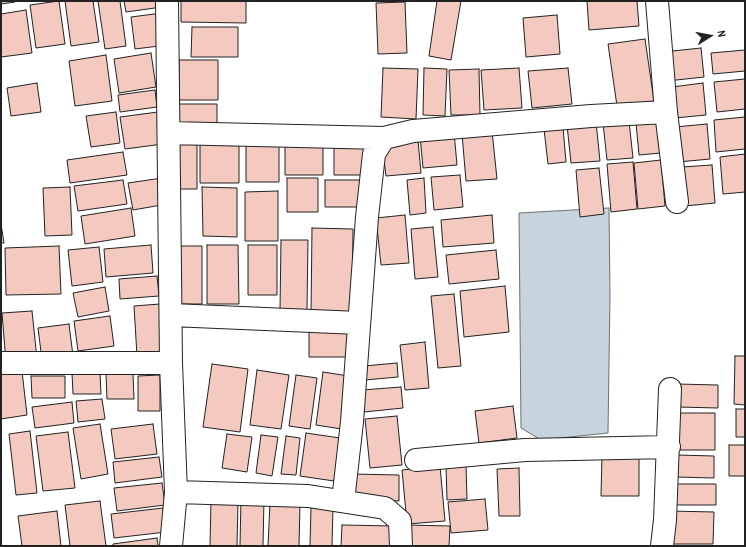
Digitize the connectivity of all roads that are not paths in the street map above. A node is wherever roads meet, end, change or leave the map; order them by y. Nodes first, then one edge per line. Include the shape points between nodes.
1 (167, 1) edge
2 (658, 1) edge
3 (666, 112) junction
4 (169, 133) junction
5 (384, 138) junction
6 (677, 202) dead end
7 (171, 315) junction
8 (360, 323) junction
9 (171, 363) junction
10 (1, 364) edge
11 (670, 389) dead end
12 (669, 447) junction
13 (416, 460) dead end
14 (176, 492) junction
15 (343, 501) junction
16 (171, 546) edge
17 (401, 546) edge
18 (662, 546) edge

1 - 4 street
2 - 3 street
3 - 5 street via 413,131
3 - 6 street
4 - 5 street
4 - 7 street
5 - 8 street via 374,154
7 - 8 street
7 - 9 street
8 - 15 street
9 - 10 street
9 - 14 street
11 - 12 street
12 - 13 street via 525,450
12 - 18 street
14 - 15 street via 308,496
14 - 16 street
15 - 17 street via 385,508 400,521

